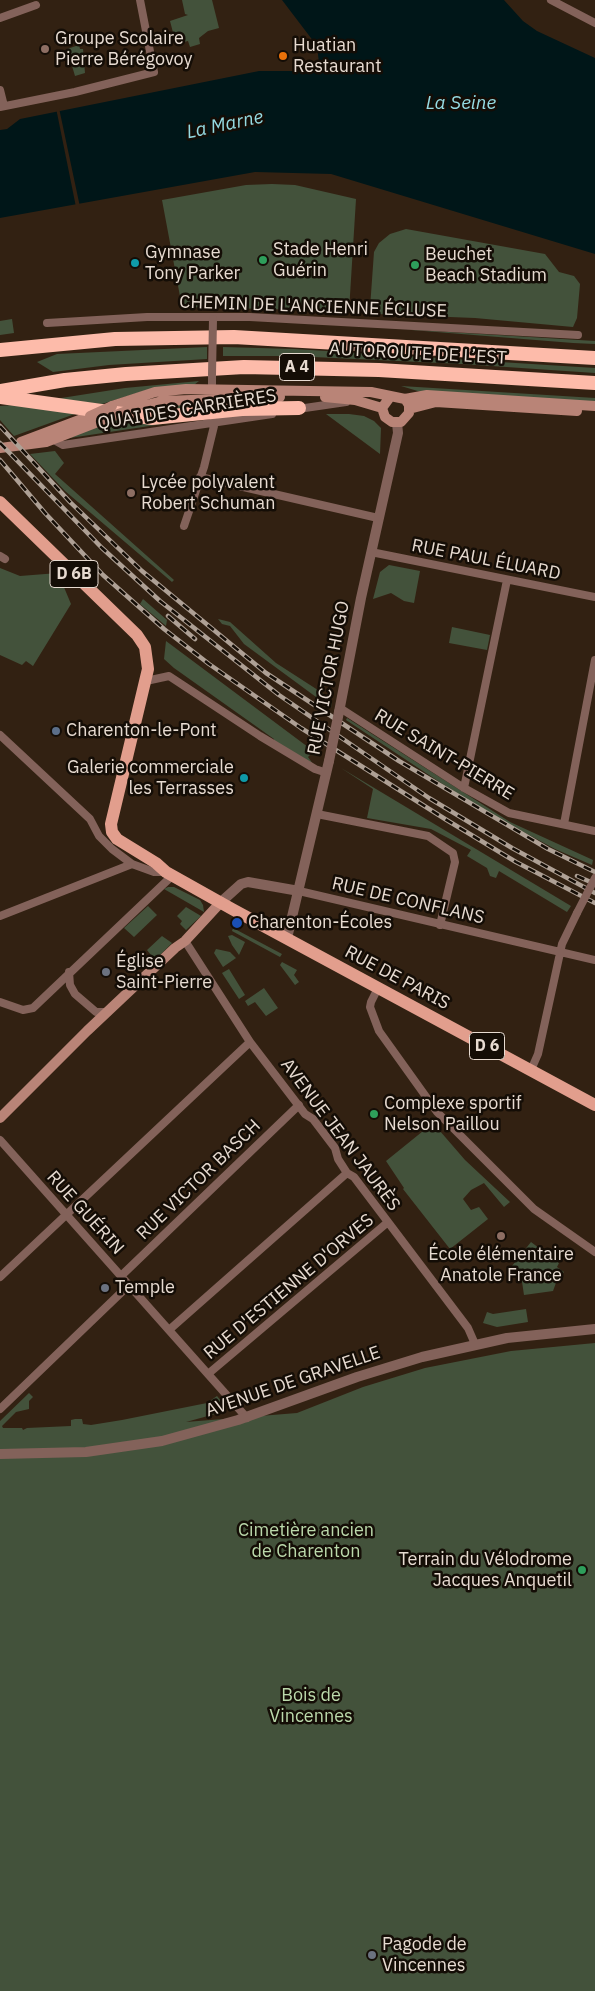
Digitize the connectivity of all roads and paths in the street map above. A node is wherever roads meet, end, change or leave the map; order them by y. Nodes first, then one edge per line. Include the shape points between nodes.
1 (140, 0) edge
2 (551, 0) edge
3 (36, 5) dead end
4 (0, 18) edge
5 (595, 23) edge
6 (0, 90) edge
7 (2, 107) edge
8 (213, 318) junction
9 (47, 323) dead end
10 (578, 335) dead end
11 (0, 350) edge
12 (595, 358) edge
13 (595, 384) edge
14 (213, 387) junction
15 (0, 391) edge
16 (0, 397) edge
17 (390, 397) junction
18 (405, 399) junction
19 (355, 400) junction
20 (595, 406) edge
21 (298, 408) junction
22 (382, 408) junction
23 (409, 409) junction
24 (595, 413) edge
25 (215, 422) junction
26 (397, 423) junction
27 (54, 440) junction
28 (14, 445) junction
29 (0, 448) edge
30 (200, 477) junction
31 (0, 502) edge
32 (378, 518) junction
33 (184, 526) dead end
34 (371, 552) junction
35 (507, 580) junction
36 (595, 597) edge
37 (595, 660) edge
38 (146, 681) junction
39 (340, 710) junction
40 (0, 735) edge
41 (326, 773) junction
42 (464, 788) junction
43 (317, 814) junction
44 (564, 824) junction
45 (595, 831) edge
46 (132, 864) junction
47 (169, 874) junction
48 (595, 878) edge
49 (299, 892) junction
50 (221, 902) junction
51 (0, 916) edge
52 (440, 926) junction
53 (287, 938) junction
54 (185, 942) junction
55 (561, 952) junction
56 (595, 960) edge
57 (70, 972) junction
58 (378, 988) junction
59 (0, 1002) edge
60 (108, 1012) junction
61 (250, 1042) junction
62 (531, 1070) junction
63 (595, 1105) edge
64 (299, 1106) junction
65 (0, 1118) edge
66 (0, 1140) edge
67 (347, 1173) junction
68 (66, 1214) junction
69 (388, 1222) junction
70 (595, 1252) edge
71 (121, 1276) junction
72 (0, 1277) edge
73 (130, 1285) junction
74 (595, 1329) edge
75 (168, 1330) junction
76 (476, 1344) junction
77 (208, 1374) junction
78 (0, 1409) edge
79 (247, 1418) junction
80 (0, 1454) edge

1 - 7 street via 154,72
2 - 5 street
3 - 4 street
6 - 7 street
8 - 9 street, CHEMIN DE L'ANCIENNE ÉCLUSE
8 - 10 street, CHEMIN DE L'ANCIENNE ÉCLUSE via 341,321
8 - 14 street, bridge
11 - 12 highway, AUTOROUTE DE L’EST / A 4 via 114,339 234,337
13 - 15 highway, AUTOROUTE DE L’EST / A 4 via 379,370 244,367 65,380
14 - 17 main road, QUAI DES CARRIÈRES via 371,392
14 - 19 main road, QUAI DES CARRIÈRES
14 - 27 main road, QUAI DES CARRIÈRES, bridge via 132,409
14 - 28 main road, QUAI DES CARRIÈRES, bridge via 155,392
16 - 21 highway via 152,418 242,409
17 - 18 main road
17 - 22 main road
18 - 20 main road via 427,395
18 - 23 main road
19 - 21 street, QUAI DES CARRIÈRES
19 - 22 main road, QUAI DES CARRIÈRES
21 - 25 street, QUAI DES CARRIÈRES
22 - 26 main road via 388,420
23 - 24 main road via 436,402
23 - 26 main road via 404,420
25 - 27 street, QUAI DES CARRIÈRES via 63,445
25 - 30 street
26 - 32 street, RUE VICTOR HUGO via 398,433
27 - 28 main road, QUAI DES CARRIÈRES
28 - 29 main road, QUAI DES CARRIÈRES
30 - 32 street
30 - 33 street
31 - 38 main road, D 6B via 142,640 149,662
32 - 34 street, RUE VICTOR HUGO
34 - 35 street, RUE PAUL ÉLUARD
34 - 39 street, RUE VICTOR HUGO
35 - 36 street, RUE PAUL ÉLUARD
35 - 42 street
37 - 44 street
38 - 41 street via 169,676 260,736
38 - 47 main road, D 6B via 111,829 120,842
39 - 41 street, RUE VICTOR HUGO, bridge
39 - 42 street, RUE SAINT-PIERRE
40 - 46 street, RUE DE PARIS via 90,819 99,836
41 - 43 street, RUE VICTOR HUGO
42 - 44 street, RUE SAINT-PIERRE via 509,813
43 - 49 street, RUE VICTOR HUGO
43 - 52 street via 428,836 454,852 455,862
44 - 45 street, RUE SAINT-PIERRE
46 - 47 street, RUE DE PARIS
46 - 51 street
47 - 50 main road, RUE DE PARIS / D 6B
47 - 57 street
48 - 55 street, bridge
49 - 50 street, RUE DE CONFLANS via 248,882 241,884
49 - 52 street, RUE DE CONFLANS
49 - 53 street, RUE VICTOR HUGO
50 - 53 main road, RUE DE PARIS / D 6
50 - 54 main road
52 - 55 street, RUE DE CONFLANS
53 - 58 main road, RUE DE PARIS / D 6
54 - 60 main road
54 - 61 street, AVENUE JEAN JAURÈS
55 - 56 street, RUE DE CONFLANS
55 - 62 street via 538,1054
57 - 59 street via 33,1008 23,1010
57 - 60 street via 70,985 75,994 96,1012
58 - 62 main road, RUE DE PARIS / D 6
58 - 70 street via 370,1007 379,1031 437,1112 529,1204
60 - 65 main road
61 - 64 street, AVENUE JEAN JAURÈS
61 - 68 street
62 - 63 main road, RUE DE PARIS / D 6
64 - 67 street, AVENUE JEAN JAURÈS via 334,1148
64 - 71 street, RUE VICTOR BASCH
66 - 68 street, RUE GUÉRIN
67 - 69 street, AVENUE JEAN JAURÈS via 354,1177
67 - 75 street
68 - 71 street, RUE GUÉRIN
68 - 72 street
69 - 76 street, AVENUE JEAN JAURÈS via 468,1328
69 - 77 street, RUE D'ESTIENNE D'ORVES
71 - 73 street, RUE GUÉRIN
73 - 75 street, RUE GUÉRIN
73 - 78 street
74 - 76 street, AVENUE DE GRAVELLE
75 - 77 street, RUE GUÉRIN
76 - 79 street, AVENUE DE GRAVELLE via 357,1377
77 - 79 street, RUE GUÉRIN
79 - 80 street, AVENUE DE GRAVELLE via 162,1441 123,1447 67,1453

